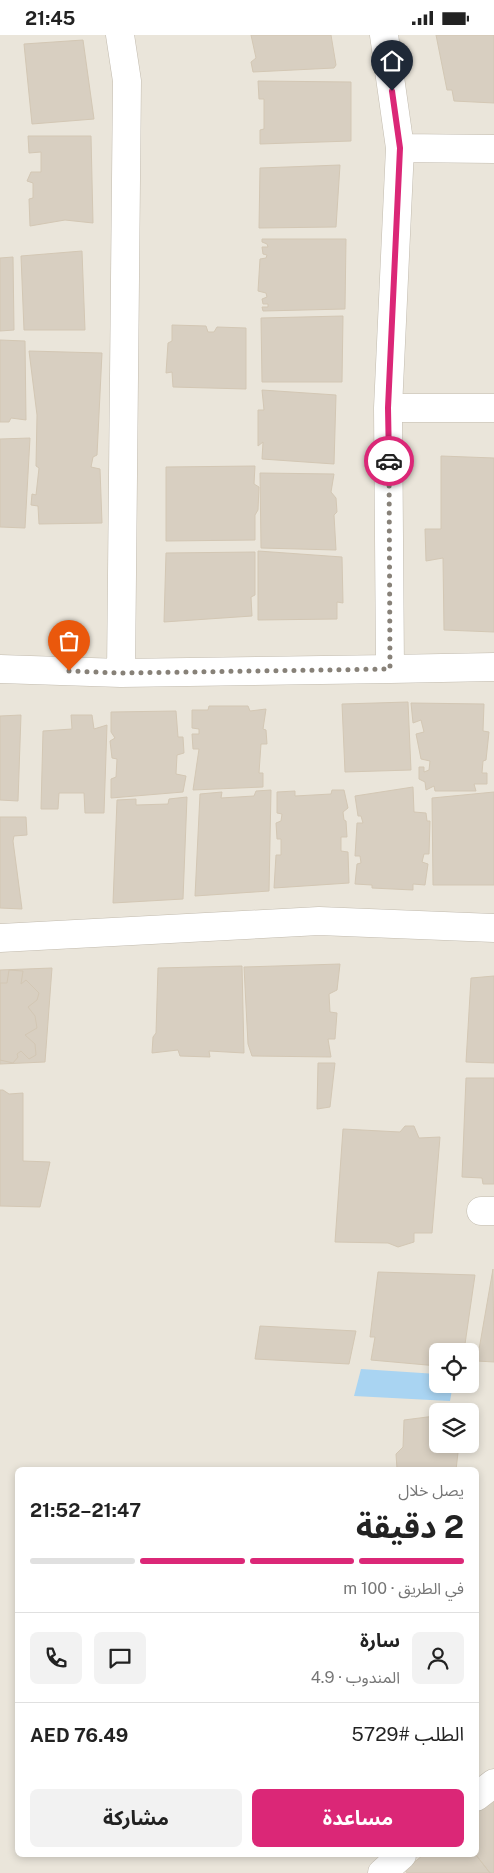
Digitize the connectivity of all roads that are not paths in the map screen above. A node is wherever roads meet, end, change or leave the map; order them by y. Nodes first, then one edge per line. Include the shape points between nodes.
1 (120, 35) edge
2 (384, 35) edge
3 (400, 148) junction
4 (494, 149) edge
5 (388, 408) junction
6 (494, 408) edge
7 (494, 667) edge
8 (0, 669) edge
9 (390, 669) junction
10 (121, 673) junction
11 (494, 928) edge
12 (0, 938) edge
13 (494, 1783) edge
14 (479, 1795) edge
15 (400, 1857) edge
16 (382, 1873) edge

1 - 10 street via 127,81
2 - 3 street
3 - 4 street
3 - 5 street
5 - 6 street
5 - 9 street
7 - 9 street
8 - 10 street
9 - 10 street
11 - 12 street via 319,921
13 - 14 street
15 - 16 street

